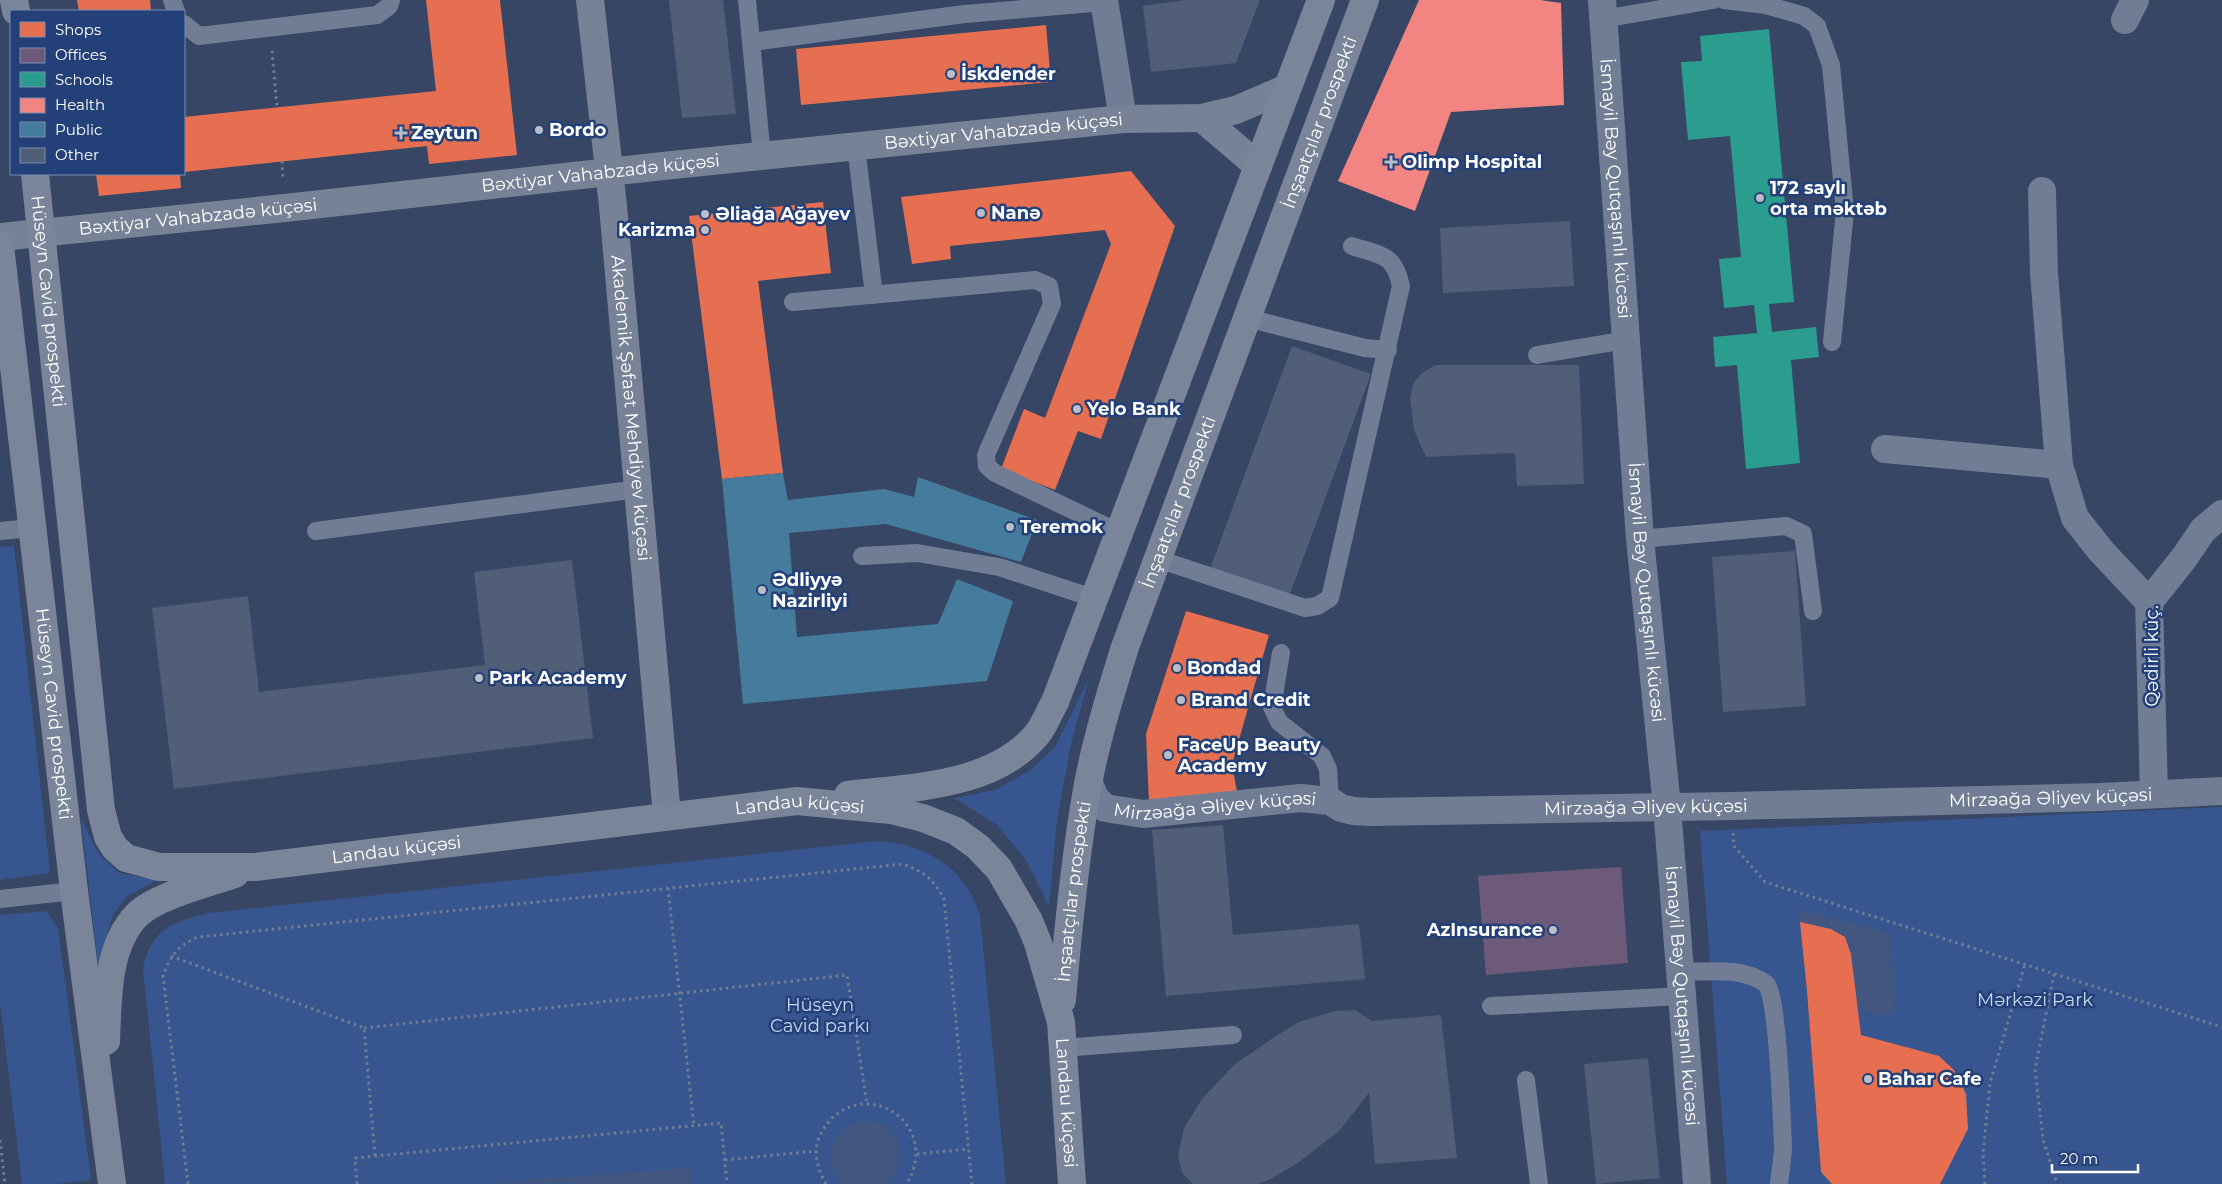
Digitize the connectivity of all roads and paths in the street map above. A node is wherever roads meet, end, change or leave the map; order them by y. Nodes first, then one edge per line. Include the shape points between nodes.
1 (391, 0) edge
2 (590, 0) edge
3 (747, 0) edge
4 (1321, 0) edge
5 (1365, 0) edge
6 (1713, 0) edge
7 (1724, 0) edge
8 (1104, 1) edge
9 (964, 7) edge
10 (1603, 10) edge
11 (185, 25) edge
12 (270, 28) junction
13 (752, 42) junction
14 (1288, 88) junction
15 (277, 107) dead end
16 (1202, 118) junction
17 (1123, 119) junction
18 (856, 146) junction
19 (762, 156) junction
20 (1258, 166) junction
21 (609, 172) junction
22 (34, 175) edge
23 (2042, 191) dead end
24 (42, 233) junction
25 (0, 237) edge
26 (0, 245) edge
27 (1352, 246) dead end
28 (874, 294) junction
29 (792, 302) dead end
30 (1247, 318) junction
31 (1626, 340) junction
32 (1832, 342) dead end
33 (1388, 350) junction
34 (1536, 355) dead end
35 (1885, 449) dead end
36 (2060, 465) junction
37 (638, 489) junction
38 (2222, 514) edge
39 (31, 528) junction
40 (0, 531) edge
41 (316, 531) dead end
42 (1118, 532) junction
43 (1640, 539) junction
44 (862, 556) dead end
45 (1158, 559) junction
46 (1093, 598) junction
47 (2149, 602) junction
48 (1813, 611) dead end
49 (1281, 652) dead end
50 (1088, 783) junction
51 (2222, 791) edge
52 (2154, 794) junction
53 (797, 801) junction
54 (1330, 801) junction
55 (1668, 807) junction
56 (667, 816) junction
57 (1734, 846) dead end
58 (256, 866) junction
59 (668, 888) junction
60 (74, 891) junction
61 (0, 899) edge
62 (171, 956) junction
63 (2025, 964) junction
64 (2054, 974) junction
65 (1682, 984) junction
66 (680, 994) junction
67 (1491, 1006) dead end
68 (2222, 1027) edge
69 (364, 1028) junction
70 (1061, 1035) junction
71 (1233, 1035) dead end
72 (1526, 1080) dead end
73 (867, 1104) junction
74 (103, 1108) junction
75 (694, 1126) junction
76 (0, 1140) edge
77 (968, 1149) junction
78 (816, 1151) junction
79 (917, 1154) junction
80 (375, 1156) junction
81 (724, 1160) junction
82 (5, 1184) edge
83 (112, 1184) edge
84 (188, 1184) edge
85 (358, 1184) edge
86 (727, 1184) edge
87 (826, 1184) edge
88 (908, 1184) edge
89 (972, 1184) edge
90 (1072, 1184) edge
91 (1539, 1184) edge
92 (1696, 1184) edge
93 (1779, 1184) edge
94 (1985, 1184) edge
95 (2057, 1184) edge

1 - 12 lane via 376,15
2 - 21 street, Akademik Şəfaət Mehdiyev küçəsi
3 - 13 lane
4 - 14 main road
5 - 30 main road, İnşaatçılar prospekti
6 - 10 lane
7 - 32 lane via 1766,5 1804,16 1817,26 1831,65 1845,211
8 - 9 lane
8 - 17 street
9 - 13 lane
10 - 31 street, İsmayil Bəy Qutqaşınlı kücəsi
11 - 12 lane via 199,36
12 - 15 path
13 - 19 lane
14 - 16 street, Bəxtiyar Vahabzadə küçəsi via 1236,110
14 - 20 main road
16 - 17 street, Bəxtiyar Vahabzadə küçəsi
16 - 20 street
17 - 18 street, Bəxtiyar Vahabzadə küçəsi
18 - 19 street, Bəxtiyar Vahabzadə küçəsi
18 - 28 lane
19 - 21 street, Bəxtiyar Vahabzadə küçəsi
20 - 42 main road
21 - 24 street, Bəxtiyar Vahabzadə küçəsi
21 - 37 street, Akademik Şəfaət Mehdiyev küçəsi
22 - 24 main road, Hüseyn Cavid prospekti
23 - 36 street via 2044,273
24 - 25 street, Bəxtiyar Vahabzadə küçəsi
24 - 58 main road, Hüseyn Cavid prospekti via 101,810 108,837 126,858 140,863 159,866
26 - 39 main road, Hüseyn Cavid prospekti
27 - 33 lane via 1390,260 1397,270 1401,286
28 - 29 lane
28 - 42 lane via 1035,280 1049,286 1052,304 986,455 987,466 995,473
30 - 33 lane via 1364,348
30 - 45 main road, İnşaatçılar prospekti
31 - 34 lane
31 - 43 street, İsmayil Bəy Qutqaşınlı kücəsi
33 - 45 lane via 1330,598 1317,606 1305,608
35 - 36 street
36 - 47 street via 2076,518 2101,551
37 - 41 lane
37 - 56 street, Akademik Şəfaət Mehdiyev küçəsi
38 - 47 street, Qədirli küç. via 2203,530
39 - 40 lane
39 - 60 main road, Hüseyn Cavid prospekti
42 - 46 main road
43 - 48 lane via 1786,526 1804,534
43 - 55 street, İsmayil Bəy Qutqaşınlı kücəsi
44 - 46 lane via 916,553 999,567
45 - 50 main road, İnşaatçılar prospekti via 1105,711
46 - 53 main road via 1055,702 1038,732 1018,751 979,773 945,782
47 - 52 street, Qədirli küç.
49 - 54 lane via 1272,707 1280,722 1322,756 1328,769
50 - 54 street, Mirzəağa Əliyev küçəsi via 1095,798 1105,808 1144,814 1301,798
50 - 70 main road, İnşaatçılar prospekti via 1074,879
51 - 52 street, Mirzəağa Əliyev küçəsi
52 - 55 street, Mirzəağa Əliyev küçəsi
53 - 56 main road, Landau küçəsi
53 - 70 main road, Landau küçəsi via 891,810 923,818 956,831 978,847 999,869 1029,921 1049,977
54 - 55 street, Mirzəağa Əliyev küçəsi via 1340,808 1370,812
55 - 65 street, İsmayil Bəy Qutqaşınlı kücəsi
56 - 58 main road, Landau küçəsi
57 - 63 path via 1765,882
58 - 74 main road via 164,899 137,916 120,940 112,970 108,1008
59 - 62 path via 198,937
59 - 66 path
59 - 77 path via 903,864 936,882 944,899
60 - 61 lane
60 - 74 main road, Hüseyn Cavid prospekti
62 - 69 path
62 - 84 path via 163,976
63 - 64 path
63 - 94 path via 1990,1083 1984,1153
64 - 68 path
64 - 95 path via 2035,1069 2043,1139
65 - 67 lane
65 - 92 street, İsmayil Bəy Qutqaşınlı kücəsi
65 - 93 lane via 1735,971 1767,985 1772,992 1783,1148
66 - 69 path
66 - 73 path via 848,975
66 - 75 path
69 - 80 path
70 - 71 lane
70 - 90 main road, Landau küçəsi
72 - 91 lane
73 - 78 path via 851,1106 837,1113 826,1125
73 - 79 path via 882,1106 896,1113 915,1138
74 - 83 main road, Hüseyn Cavid prospekti
75 - 80 path
75 - 81 path via 721,1123
76 - 82 path
77 - 79 path
77 - 89 path
78 - 81 path
78 - 87 path via 819,1170
79 - 88 path via 915,1170
80 - 85 path via 355,1158
81 - 86 path

